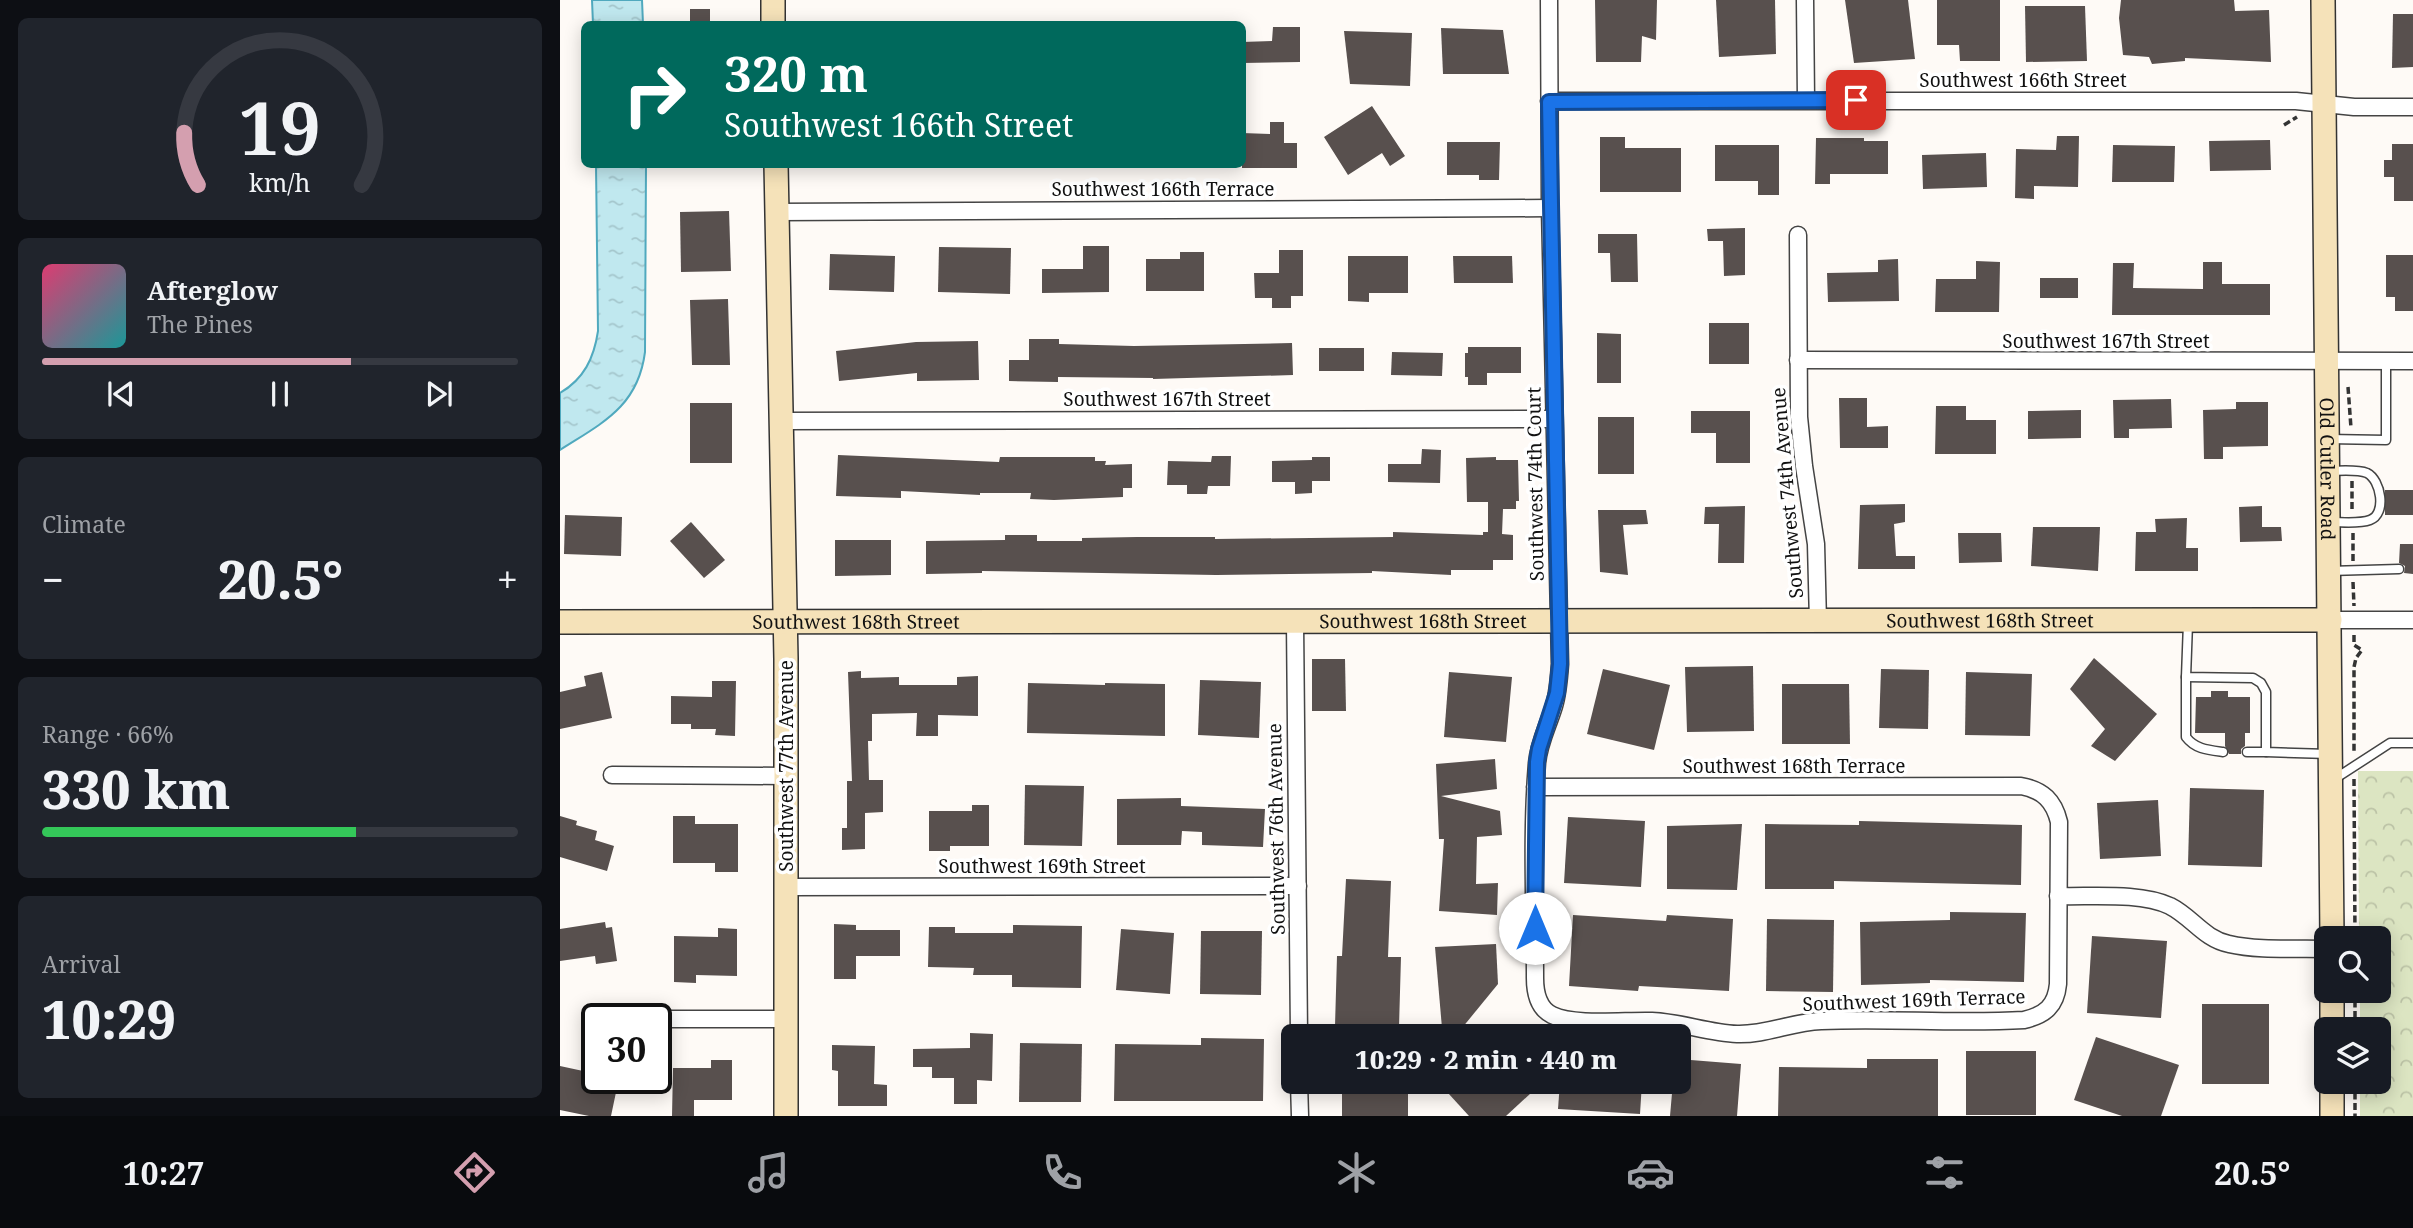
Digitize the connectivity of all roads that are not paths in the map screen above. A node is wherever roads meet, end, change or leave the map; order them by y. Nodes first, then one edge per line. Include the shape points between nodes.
1 (773, 0) edge
2 (1549, 0) edge
3 (1805, 0) edge
4 (2323, 0) edge
5 (773, 21) edge
6 (1806, 100) junction
7 (1549, 102) junction
8 (2325, 103) junction
9 (2413, 107) edge
10 (776, 168) edge
11 (1550, 208) junction
12 (777, 212) junction
13 (1798, 235) dead end
14 (1798, 360) junction
15 (2386, 361) junction
16 (2413, 361) edge
17 (2328, 362) junction
18 (1554, 419) junction
19 (780, 421) junction
20 (2328, 439) junction
21 (2328, 471) junction
22 (2328, 522) junction
23 (2399, 569) dead end
24 (2329, 571) junction
25 (2189, 620) junction
26 (2413, 620) edge
27 (2330, 621) junction
28 (560, 622) edge
29 (1295, 622) junction
30 (1559, 622) junction
31 (1818, 622) junction
32 (785, 623) junction
33 (2186, 677) junction
34 (2413, 743) edge
35 (2223, 752) dead end
36 (2247, 752) dead end
37 (2266, 752) junction
38 (2330, 754) junction
39 (612, 775) dead end
40 (785, 776) junction
41 (2331, 782) junction
42 (1535, 787) junction
43 (1298, 886) junction
44 (786, 887) junction
45 (2058, 896) junction
46 (2332, 926) edge
47 (2314, 948) edge
48 (1540, 1005) joint
49 (672, 1019) edge
50 (786, 1019) junction
51 (1299, 1024) edge
52 (1299, 1094) edge
53 (2332, 1094) edge
54 (786, 1116) edge
55 (1300, 1116) edge
56 (2332, 1116) edge

1 - 5 street
2 - 7 street, Southwest 74th Court
3 - 6 street
4 - 8 street, Old Cutler Road
6 - 7 street, Southwest 166th Street
6 - 8 street, Southwest 166th Street
7 - 11 street, Southwest 74th Court
8 - 9 street, Southwest 166th Street
8 - 17 street, Old Cutler Road
10 - 12 street, Southwest 77th Avenue
11 - 12 street, Southwest 166th Terrace
11 - 18 street, Southwest 74th Court
12 - 19 street, Southwest 77th Avenue
13 - 14 street, Southwest 74th Avenue
14 - 17 street, Southwest 167th Street
14 - 31 street, Southwest 74th Avenue
15 - 16 street, Southwest 167th Street
15 - 17 street, Southwest 167th Street
15 - 20 lane via 2386,440
17 - 20 street, Old Cutler Road
18 - 19 street, Southwest 167th Street
18 - 30 street, Southwest 74th Court
19 - 32 street, Southwest 77th Avenue
20 - 21 street, Old Cutler Road
21 - 22 street, Old Cutler Road
21 - 22 lane via 2365,472 2379,486 2379,509 2369,521
22 - 24 street, Old Cutler Road
23 - 24 lane
24 - 27 street, Old Cutler Road
25 - 27 street, Southwest 168th Street
25 - 31 street, Southwest 168th Street
25 - 33 lane
26 - 27 street, Southwest 168th Street
27 - 38 street, Old Cutler Road
28 - 32 street, Southwest 168th Street
29 - 30 street, Southwest 168th Street
29 - 32 street, Southwest 168th Street
29 - 43 street, Southwest 76th Avenue
30 - 31 street, Southwest 168th Street
30 - 42 street, Southwest 74th Court via 1557,693 1539,749
32 - 40 street, Southwest 77th Avenue
33 - 35 lane via 2186,737 2205,750
33 - 37 lane via 2253,678 2261,683 2266,692
34 - 41 lane via 2390,743
36 - 37 lane
37 - 38 lane
38 - 41 street, Old Cutler Road
39 - 40 street
40 - 44 street, Southwest 77th Avenue
41 - 46 street, Old Cutler Road
42 - 45 street, Southwest 168th Terrace via 2021,786 2049,799 2059,822
42 - 48 street, Southwest 74th Court via 1535,978
43 - 44 street, Southwest 169th Street
43 - 51 street, Southwest 76th Avenue
44 - 50 street, Southwest 77th Avenue
45 - 47 street via 2160,902 2182,913 2210,937 2229,944
45 - 48 street, Southwest 169th Terrace via 2055,1000 2044,1013 2024,1020 1817,1021 1738,1034 1663,1021 1572,1020 1553,1016
49 - 50 street
50 - 54 street, Southwest 77th Avenue
52 - 55 street
53 - 56 street

